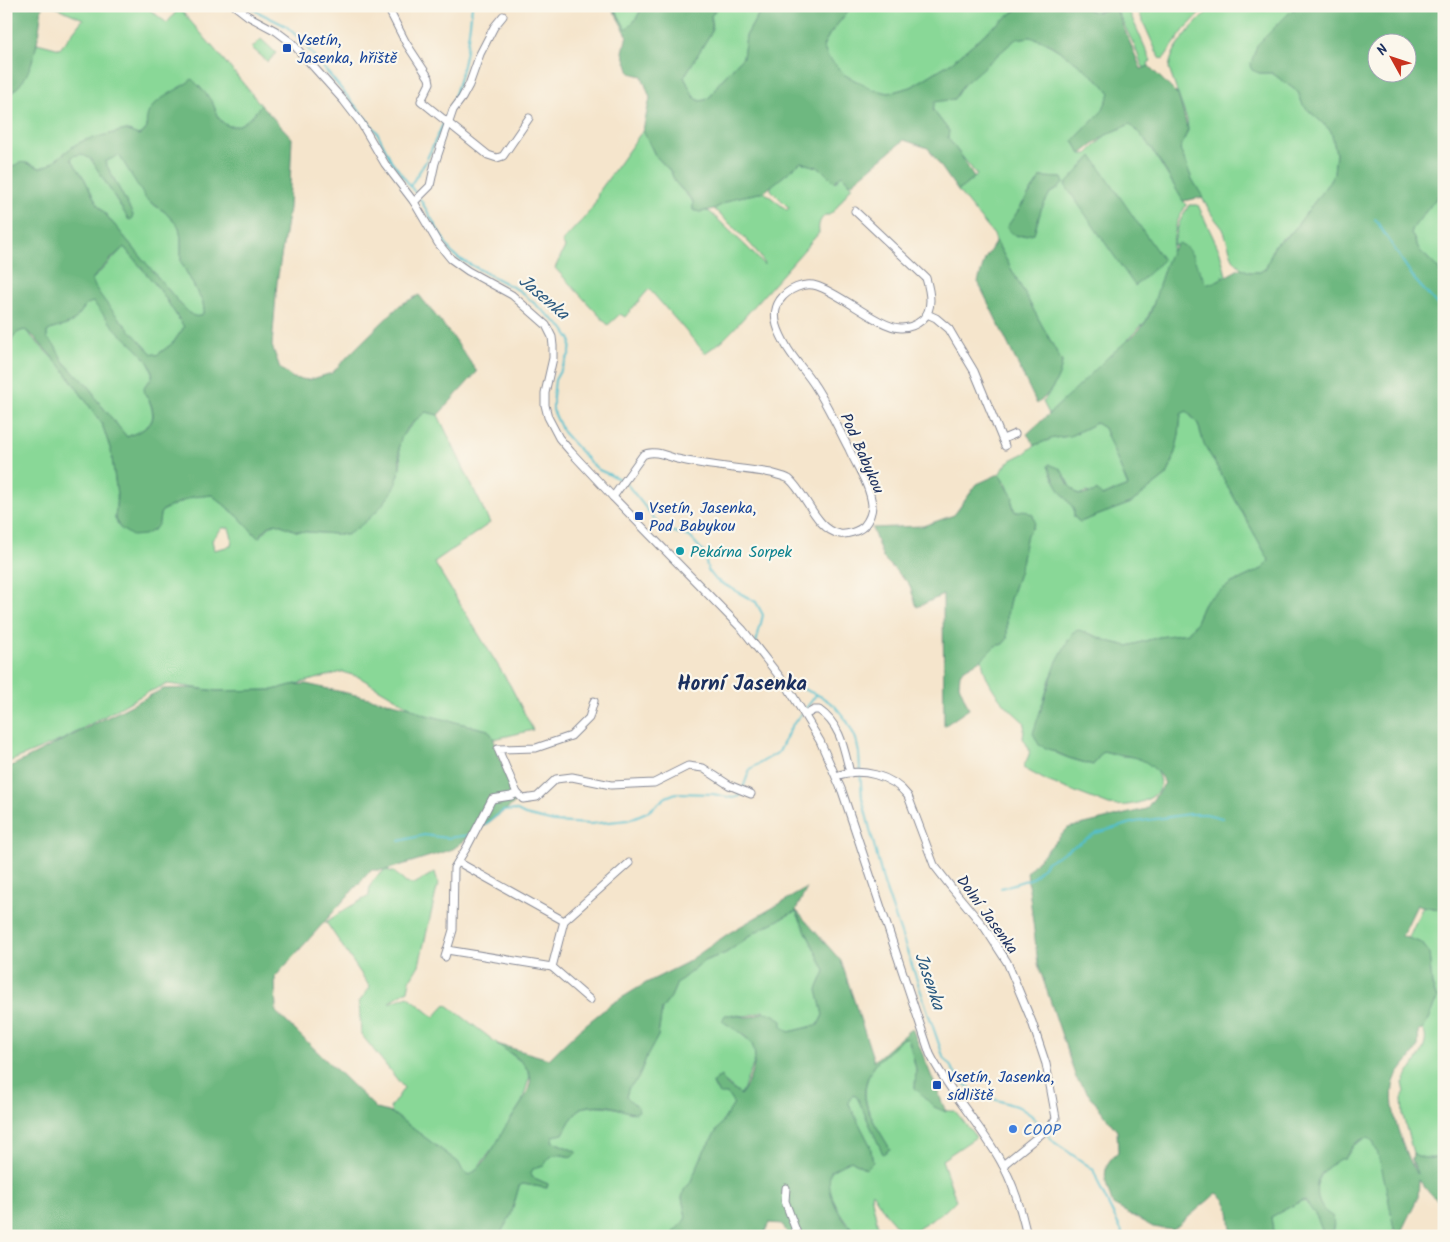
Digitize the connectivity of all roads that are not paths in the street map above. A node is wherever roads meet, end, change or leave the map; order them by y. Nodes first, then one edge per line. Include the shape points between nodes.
1 (235, 6) edge
2 (387, 6) edge
3 (503, 16) dead end
4 (530, 118) dead end
5 (447, 121) junction
6 (418, 199) junction
7 (855, 211) dead end
8 (927, 314) junction
9 (1015, 434) dead end
10 (612, 497) junction
11 (594, 701) dead end
12 (805, 714) junction
13 (850, 773) junction
14 (836, 776) junction
15 (517, 793) junction
16 (751, 794) dead end
17 (458, 862) junction
18 (630, 864) dead end
19 (564, 920) junction
20 (552, 967) junction
21 (590, 1000) dead end
22 (1004, 1165) junction
23 (786, 1188) dead end
24 (798, 1236) edge
25 (1027, 1236) edge

1 - 6 street via 292,43 353,111 385,164
2 - 5 street via 429,78 430,83 421,101
3 - 5 street via 494,26 469,84
4 - 5 street via 503,156 497,158 488,155
5 - 6 street via 430,186
6 - 10 street via 438,243 451,259 512,295 546,325 553,346 545,393 548,417 565,445
7 - 8 street via 926,278 930,292
8 - 9 street via 936,318 953,335 974,371 1004,442
8 - 10 street, Pod Babykou via 915,325 900,328 884,323 815,285 794,288 780,301 776,310 776,324 784,341 815,384 866,484 871,514 857,531 840,534 823,525 788,479 771,473 651,453 644,455
10 - 12 street via 743,630
11 - 15 street via 590,718 571,736 536,748 498,749
12 - 13 street via 819,710 835,727 841,736
12 - 14 street
13 - 14 street, Dolní Jasenka
13 - 22 street, Dolní Jasenka via 876,775 902,788 908,796 934,865 1007,962 1032,1022 1046,1064 1055,1122
14 - 22 street via 929,1049 946,1082
15 - 16 street via 523,800 537,797 556,779 572,777 611,786 654,783 688,766 703,768 729,785
15 - 17 street via 492,799
17 - 19 street
17 - 20 street via 454,868 452,930 446,953
18 - 19 street
19 - 20 street
20 - 21 street
22 - 25 street
23 - 24 street via 784,1201

